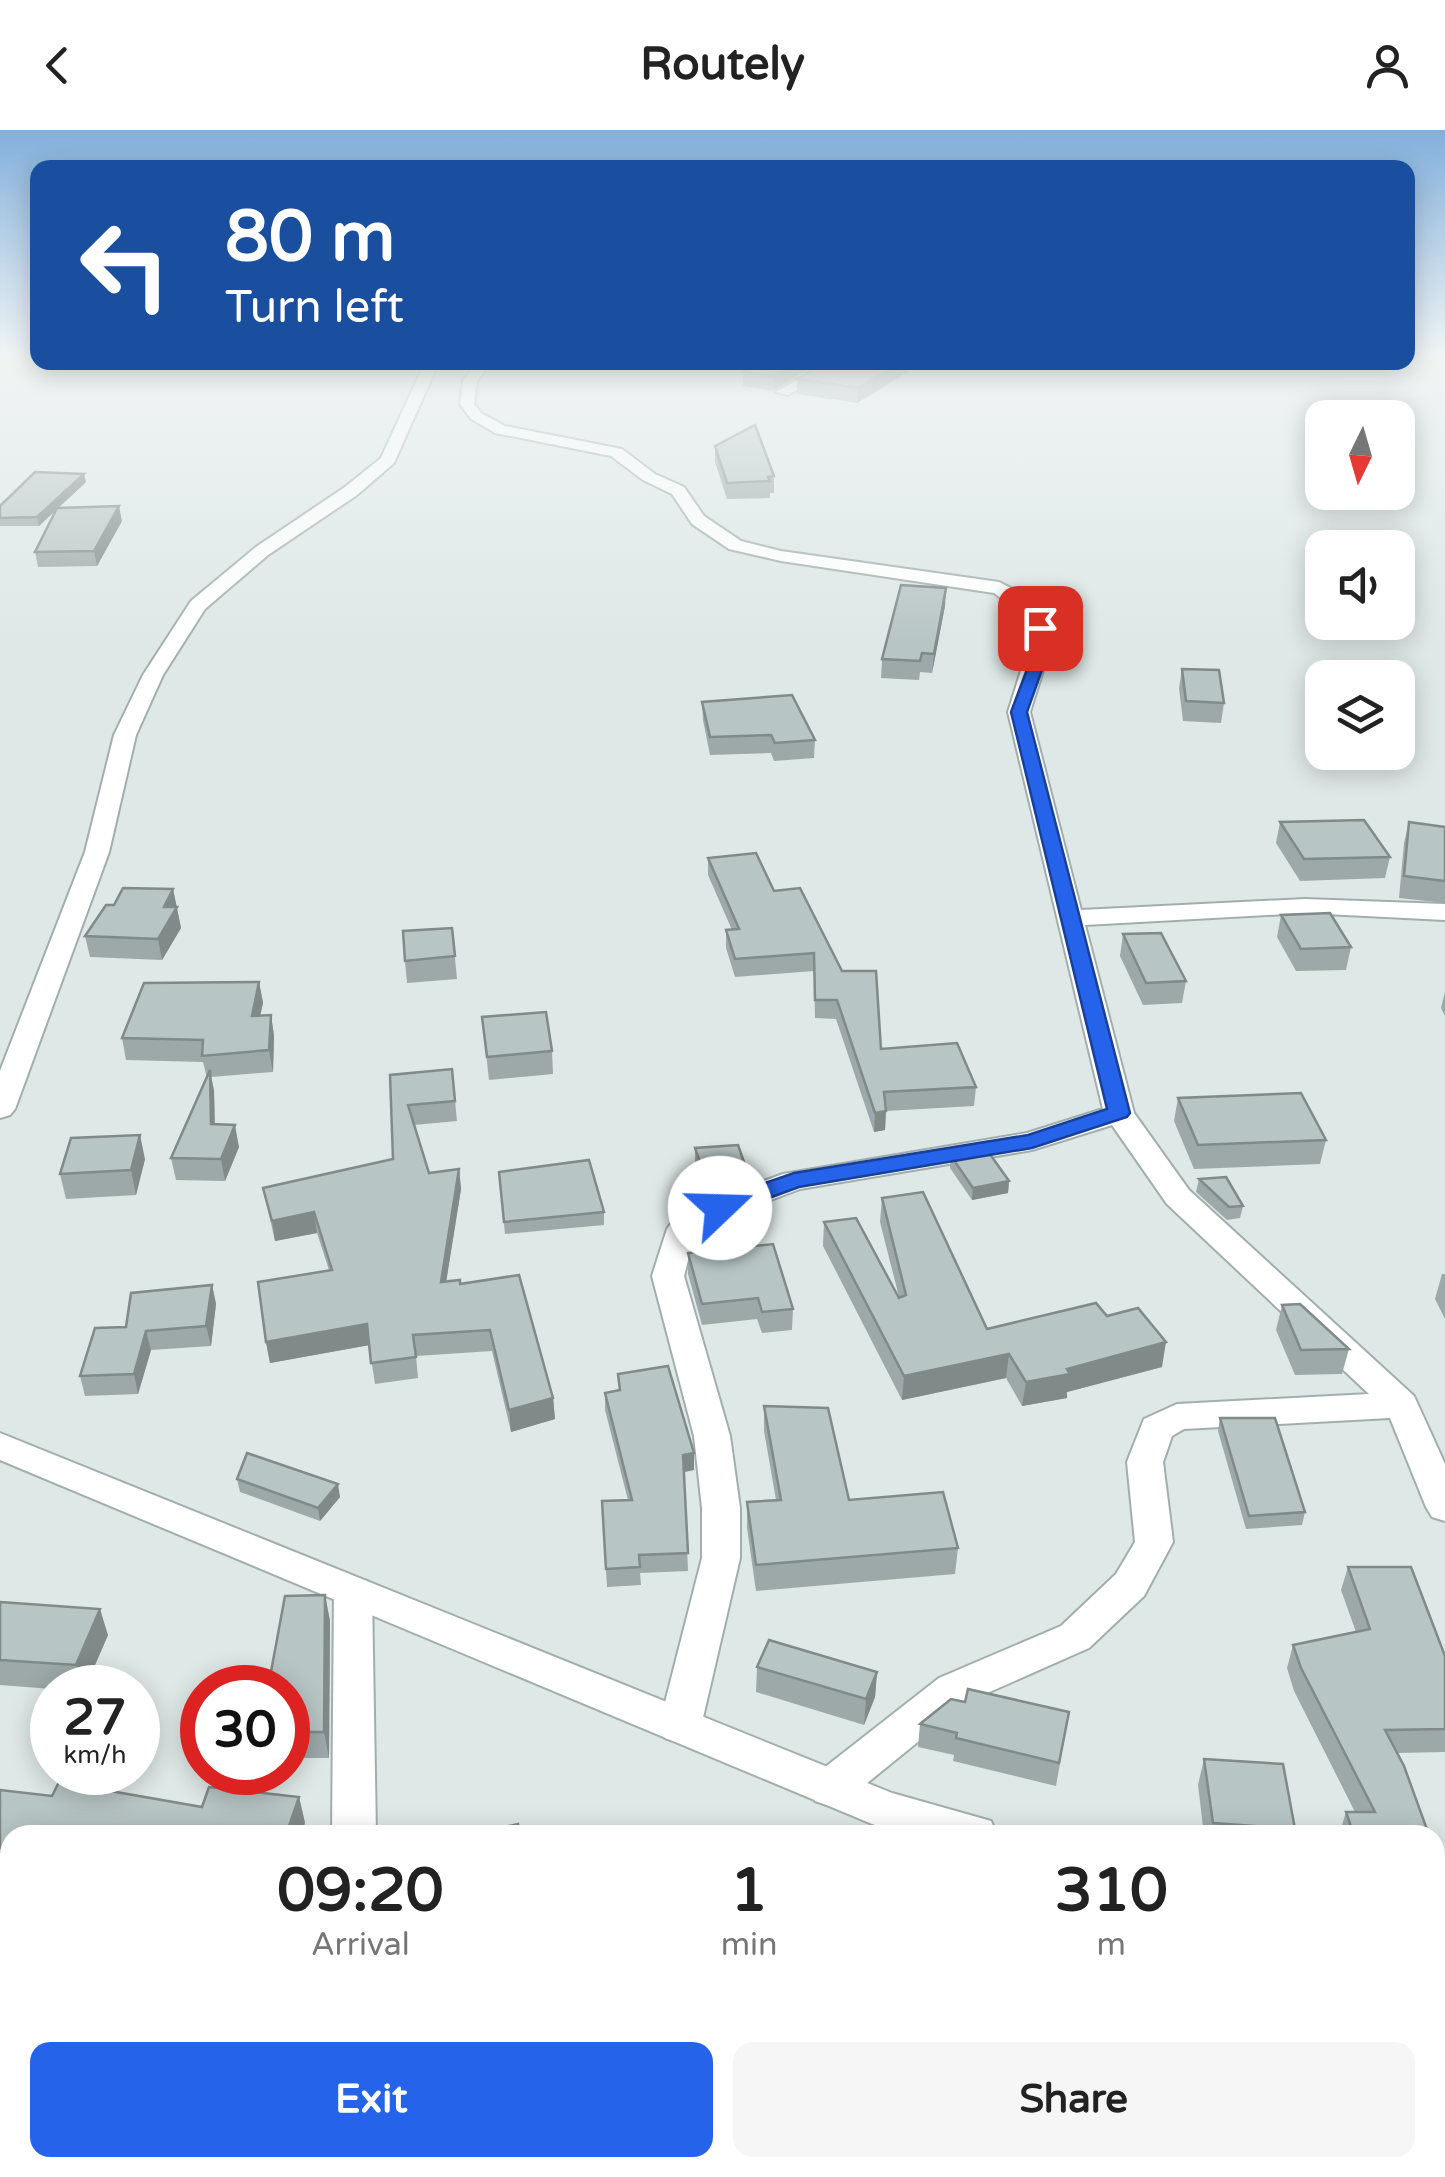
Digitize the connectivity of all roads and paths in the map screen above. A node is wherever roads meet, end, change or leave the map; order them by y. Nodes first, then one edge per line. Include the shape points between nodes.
1 (391, 453) edge
2 (617, 453) edge
3 (1445, 912) edge
4 (1073, 918) junction
5 (0, 1110) edge
6 (1119, 1113) junction
7 (1402, 1405) junction
8 (0, 1446) edge
9 (1445, 1506) edge
10 (353, 1592) junction
11 (680, 1726) junction
12 (830, 1788) junction
13 (354, 1825) edge
14 (940, 1825) edge

1 - 5 street via 351,491 262,551 198,606 153,675 125,734 97,852
2 - 4 street via 678,491 698,520 735,545 999,588 1024,600 1040,628 1040,656 1019,712
3 - 4 street via 1305,906
4 - 6 street
6 - 7 street via 1178,1197
6 - 11 street via 1032,1141 794,1180 691,1219 678,1236 668,1276 712,1436 722,1558
7 - 9 street
7 - 12 street via 1177,1418 1157,1428 1145,1462 1154,1542 1130,1584 1074,1638 953,1690
8 - 10 street
10 - 11 street
10 - 13 street
11 - 12 street
12 - 14 street

